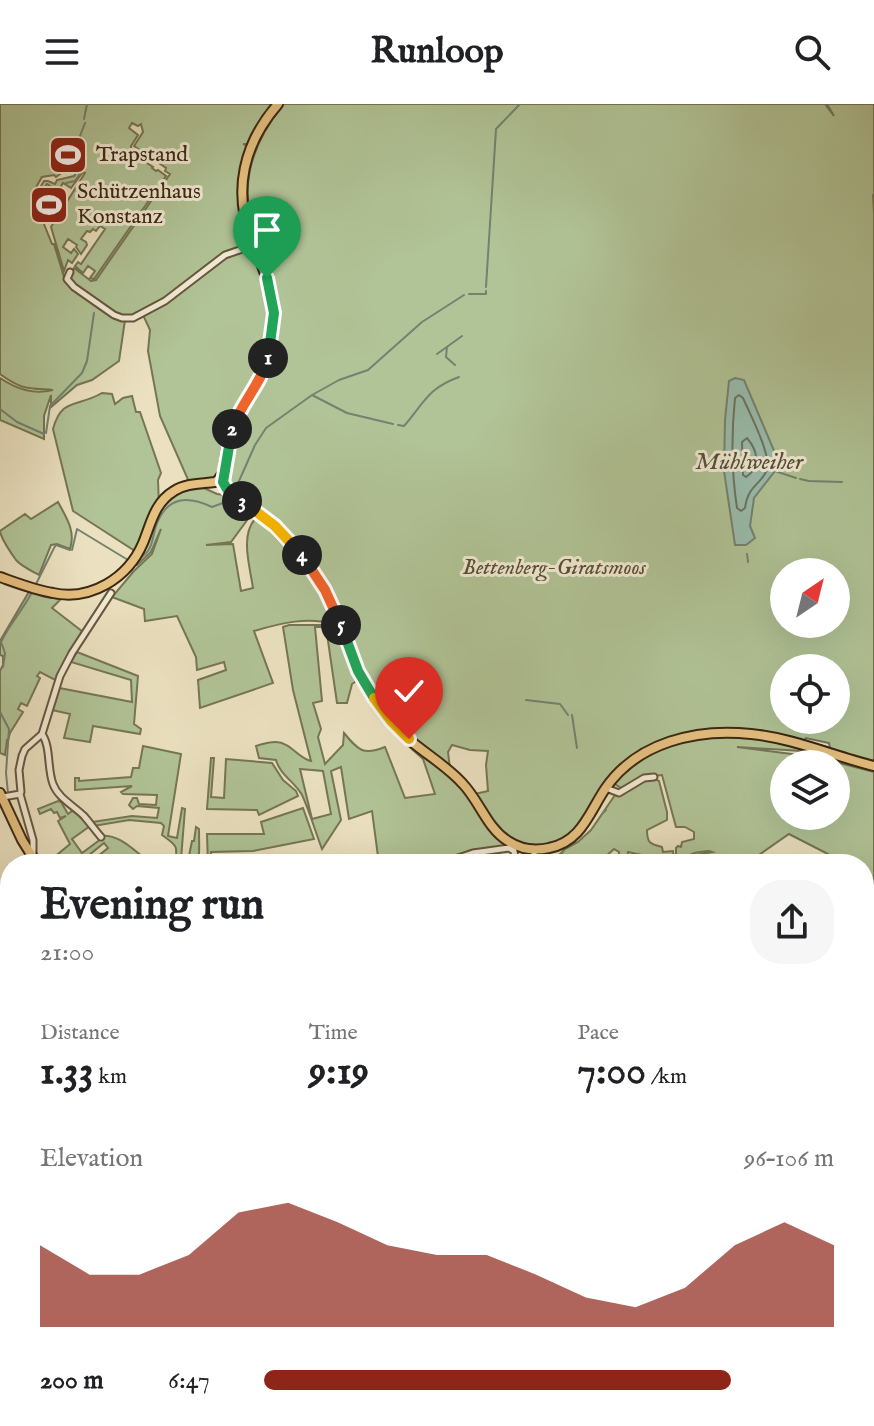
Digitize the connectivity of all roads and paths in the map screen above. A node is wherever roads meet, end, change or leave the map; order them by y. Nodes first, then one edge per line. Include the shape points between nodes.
1 (278, 104) edge
2 (254, 245) junction
3 (70, 272) dead end
4 (218, 483) junction
5 (0, 577) edge
6 (111, 593) dead end
7 (42, 734) junction
8 (874, 766) edge
9 (654, 777) dead end
10 (608, 785) junction
11 (20, 794) junction
12 (2, 795) edge
13 (101, 837) dead end
14 (535, 849) junction
15 (31, 854) edge
16 (34, 854) edge
17 (470, 854) edge
18 (514, 854) edge
19 (534, 854) edge

1 - 2 main road via 254,137 244,169 243,206
2 - 3 street via 225,255 165,301 133,318 114,315 74,287 67,279
2 - 4 main road via 272,295 272,333 263,375 235,419
4 - 5 main road via 197,483 166,497 131,563 103,587 61,594
4 - 14 main road via 275,526 310,566 331,601 364,684 391,721 464,785 498,833
6 - 7 street via 60,676
7 - 11 street via 22,756
7 - 13 street via 57,792
8 - 10 main road via 772,737 716,733 657,746
9 - 10 street via 619,793
10 - 14 main road via 574,836
11 - 12 street
11 - 16 street
12 - 15 main road
14 - 19 street
17 - 18 street via 509,848

